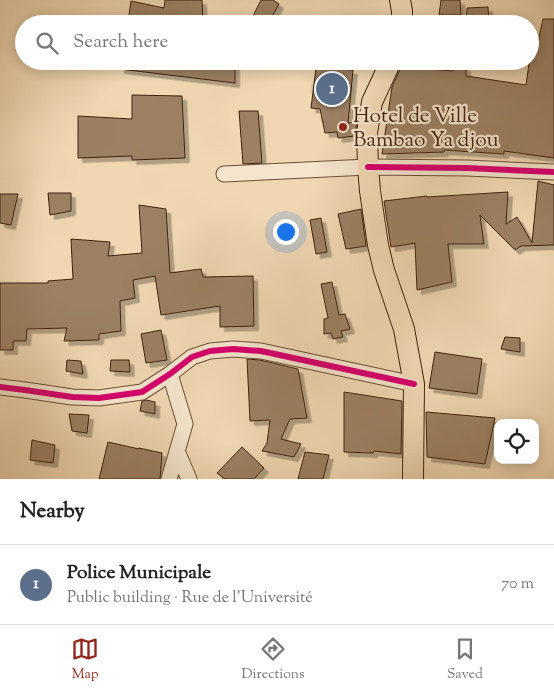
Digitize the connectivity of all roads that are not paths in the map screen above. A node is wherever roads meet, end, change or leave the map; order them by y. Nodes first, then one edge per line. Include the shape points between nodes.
1 (400, 0) edge
2 (402, 15) edge
3 (386, 70) edge
4 (368, 167) junction
5 (554, 172) edge
6 (224, 174) dead end
7 (170, 374) junction
8 (414, 384) junction
9 (0, 387) edge
10 (177, 451) junction
11 (169, 479) edge
12 (189, 479) edge
13 (413, 479) edge

1 - 2 main road
3 - 4 main road via 372,102 367,133
4 - 5 street
4 - 6 street
4 - 8 main road via 384,270 404,330
7 - 8 street via 192,357 233,349 261,351
7 - 9 street via 142,392 105,398
7 - 10 street via 186,424
8 - 13 main road
10 - 11 street
10 - 12 street

